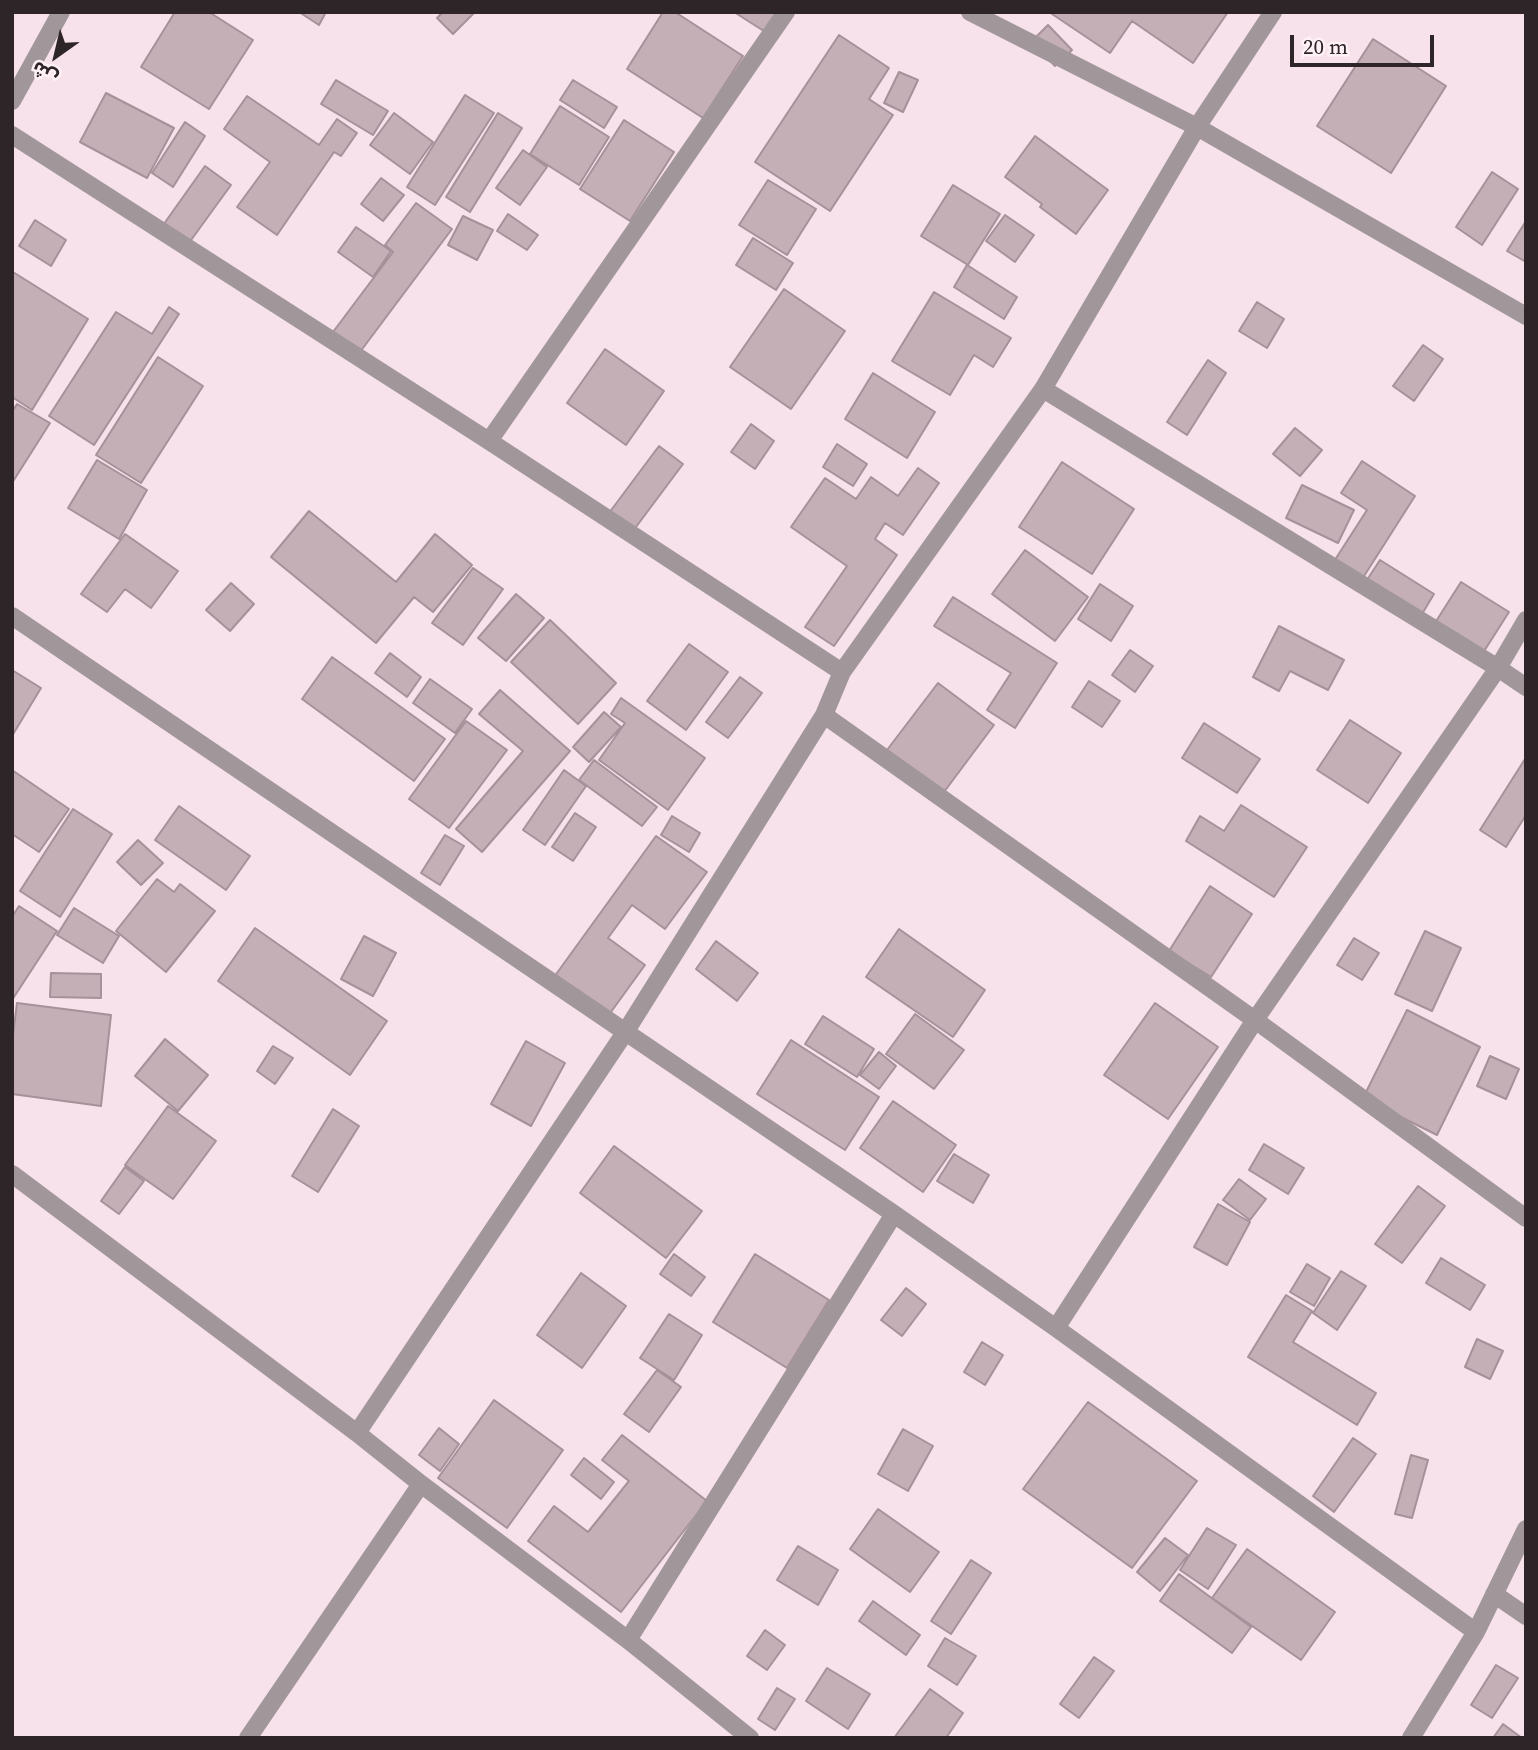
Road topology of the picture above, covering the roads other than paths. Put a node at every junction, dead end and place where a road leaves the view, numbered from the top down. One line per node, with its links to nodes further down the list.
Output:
1 (61, 12): 5 (street)
2 (786, 12): 10 (street)
3 (970, 12): 6 (street)
4 (1273, 12): 6 (street)
5 (12, 101)
6 (1198, 127): 8 (street); 9 (street)
7 (12, 135): 10 (street)
8 (1526, 316)
9 (1043, 389): 13 (street); 14 (street)
10 (489, 441): 14 (street)
11 (12, 616): 18 (street)
12 (1526, 620): 13 (street)
13 (1498, 668): 15 (street); 17 (street)
14 (842, 672): 16 (street)
15 (1526, 687)
16 (824, 715): 17 (street); 18 (street)
17 (1255, 1020): 21 (street); 22 (street)
18 (626, 1031): 20 (street); 23 (street)
19 (12, 1174): 23 (street)
20 (894, 1214): 22 (street); 29 (street)
21 (1526, 1218)
22 (1056, 1328): 28 (street)
23 (356, 1433): 24 (street)
24 (421, 1484): 29 (street); 30 (street)
25 (1526, 1530): 26 (street)
26 (1494, 1594): 27 (street); 28 (street)
27 (1526, 1616)
28 (1476, 1632): 32 (street)
29 (628, 1640): 31 (street)
30 (248, 1738)
31 (750, 1738)
32 (1411, 1738)

